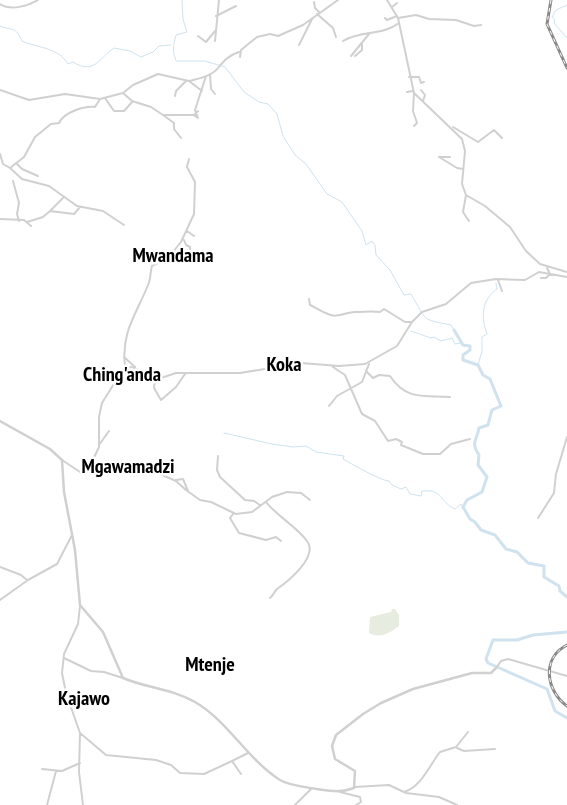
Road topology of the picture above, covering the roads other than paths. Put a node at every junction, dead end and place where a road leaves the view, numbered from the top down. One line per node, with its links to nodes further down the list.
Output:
1 (38, 0): 8 (street)
2 (219, 0): 12 (street)
3 (338, 0): 11 (street)
4 (387, 0): 10 (street)
5 (393, 0): 10 (street)
6 (314, 2): 11 (street)
7 (397, 3): 10 (street)
8 (0, 4)
9 (236, 6): 12 (street)
10 (391, 6): 14 (street)
11 (318, 13): 13 (street); 21 (street)
12 (216, 16): 18 (street)
13 (313, 17): 25 (street); 26 (street)
14 (398, 17): 15 (street); 16 (street); 17 (street)
15 (385, 18)
16 (399, 23): 19 (street); 32 (street)
17 (481, 25)
18 (216, 29): 20 (street); 22 (street)
19 (368, 34): 23 (street); 24 (street)
20 (198, 36)
21 (336, 37)
22 (215, 40)
23 (343, 41)
24 (362, 44): 27 (street); 28 (street)
25 (299, 45)
26 (240, 52): 29 (street); 30 (street)
27 (351, 56)
28 (355, 56)
29 (240, 58)
30 (210, 74): 31 (street); 41 (street)
31 (206, 76): 33 (street); 37 (street)
32 (409, 77): 34 (street); 39 (street)
33 (187, 81): 37 (street); 40 (street); 42 (street)
34 (424, 82)
35 (0, 90): 44 (street)
36 (421, 90): 46 (street)
37 (202, 91): 50 (street)
38 (407, 92): 39 (street)
39 (414, 92): 46 (street); 52 (street)
40 (123, 93): 43 (street); 45 (street)
41 (215, 94)
42 (175, 96)
43 (105, 98): 44 (street); 45 (street)
44 (100, 99): 59 (street)
45 (134, 101): 48 (street)
46 (422, 101): 53 (street)
47 (198, 111): 50 (street)
48 (163, 115): 49 (street); 51 (street)
49 (174, 115): 50 (street); 51 (street)
50 (195, 115)
51 (174, 123): 54 (street)
52 (414, 126)
53 (450, 126): 55 (street); 61 (street)
54 (181, 138)
55 (502, 138)
56 (0, 154): 60 (street)
57 (450, 157): 61 (street)
58 (189, 159): 74 (street)
59 (16, 163): 60 (street); 62 (street)
60 (10, 168): 65 (street)
61 (463, 169): 64 (street)
62 (38, 176)
63 (12, 181): 69 (street)
64 (466, 195): 70 (street); 78 (street)
65 (63, 198): 66 (street); 67 (street)
66 (80, 207): 67 (street); 72 (street)
67 (50, 211): 71 (street)
68 (0, 219): 69 (street)
69 (20, 221): 71 (street)
70 (469, 221)
71 (27, 222): 73 (street)
72 (124, 225)
73 (31, 226)
74 (187, 231): 75 (street); 76 (street)
75 (194, 236)
76 (184, 239): 77 (street); 77 (street)
77 (170, 256): 87 (street)
78 (547, 267): 79 (street); 80 (street)
79 (567, 272)
80 (550, 274): 81 (street); 82 (street); 83 (street)
81 (567, 277)
82 (541, 278)
83 (496, 279): 84 (street); 86 (street)
84 (502, 291)
85 (309, 299): 86 (street)
86 (412, 322): 88 (street)
87 (124, 357): 89 (street); 91 (street)
88 (371, 362): 90 (street); 92 (street)
89 (125, 366): 91 (street); 102 (street)
90 (331, 366): 93 (street); 95 (street)
91 (135, 368): 94 (street)
92 (366, 371): 95 (street); 96 (street)
93 (186, 373): 94 (street); 94 (street)
94 (155, 379)
95 (352, 388): 97 (street); 101 (street)
96 (450, 398)
97 (330, 406)
98 (0, 421): 104 (street)
99 (109, 431): 102 (street)
100 (567, 437): 112 (street)
101 (470, 438)
102 (99, 445): 105 (street)
103 (218, 456): 110 (street)
104 (62, 460): 105 (street); 113 (street)
105 (90, 468): 106 (street)
106 (175, 480): 107 (street); 107 (street)
107 (188, 491): 111 (street)
108 (310, 500): 109 (street)
109 (266, 502): 110 (street); 117 (street)
110 (261, 505): 111 (street)
111 (233, 514): 114 (street)
112 (538, 518)
113 (72, 535): 116 (street); 119 (street)
114 (281, 541)
115 (0, 568): 116 (street)
116 (28, 580): 118 (street)
117 (270, 598)
118 (0, 600)
119 (80, 606): 120 (street); 123 (street)
120 (64, 658): 123 (street); 125 (street)
121 (497, 666): 122 (street); 136 (street)
122 (567, 676)
123 (123, 678): 130 (street)
124 (468, 732): 127 (street)
125 (80, 733): 131 (street); 132 (street)
126 (491, 745): 128 (street)
127 (456, 748): 128 (street); 139 (street)
128 (489, 748): 129 (street)
129 (495, 749)
130 (248, 753): 131 (street); 137 (street)
131 (232, 761): 135 (street)
132 (80, 763): 134 (street); 141 (street)
133 (42, 769): 134 (street)
134 (56, 771): 140 (street)
135 (241, 774)
136 (355, 787): 138 (street); 139 (street)
137 (312, 788): 138 (street); 142 (street)
138 (340, 792): 143 (street)
139 (403, 792): 144 (street)
140 (47, 805)
141 (83, 805)
142 (294, 805)
143 (356, 805)
144 (457, 805)

